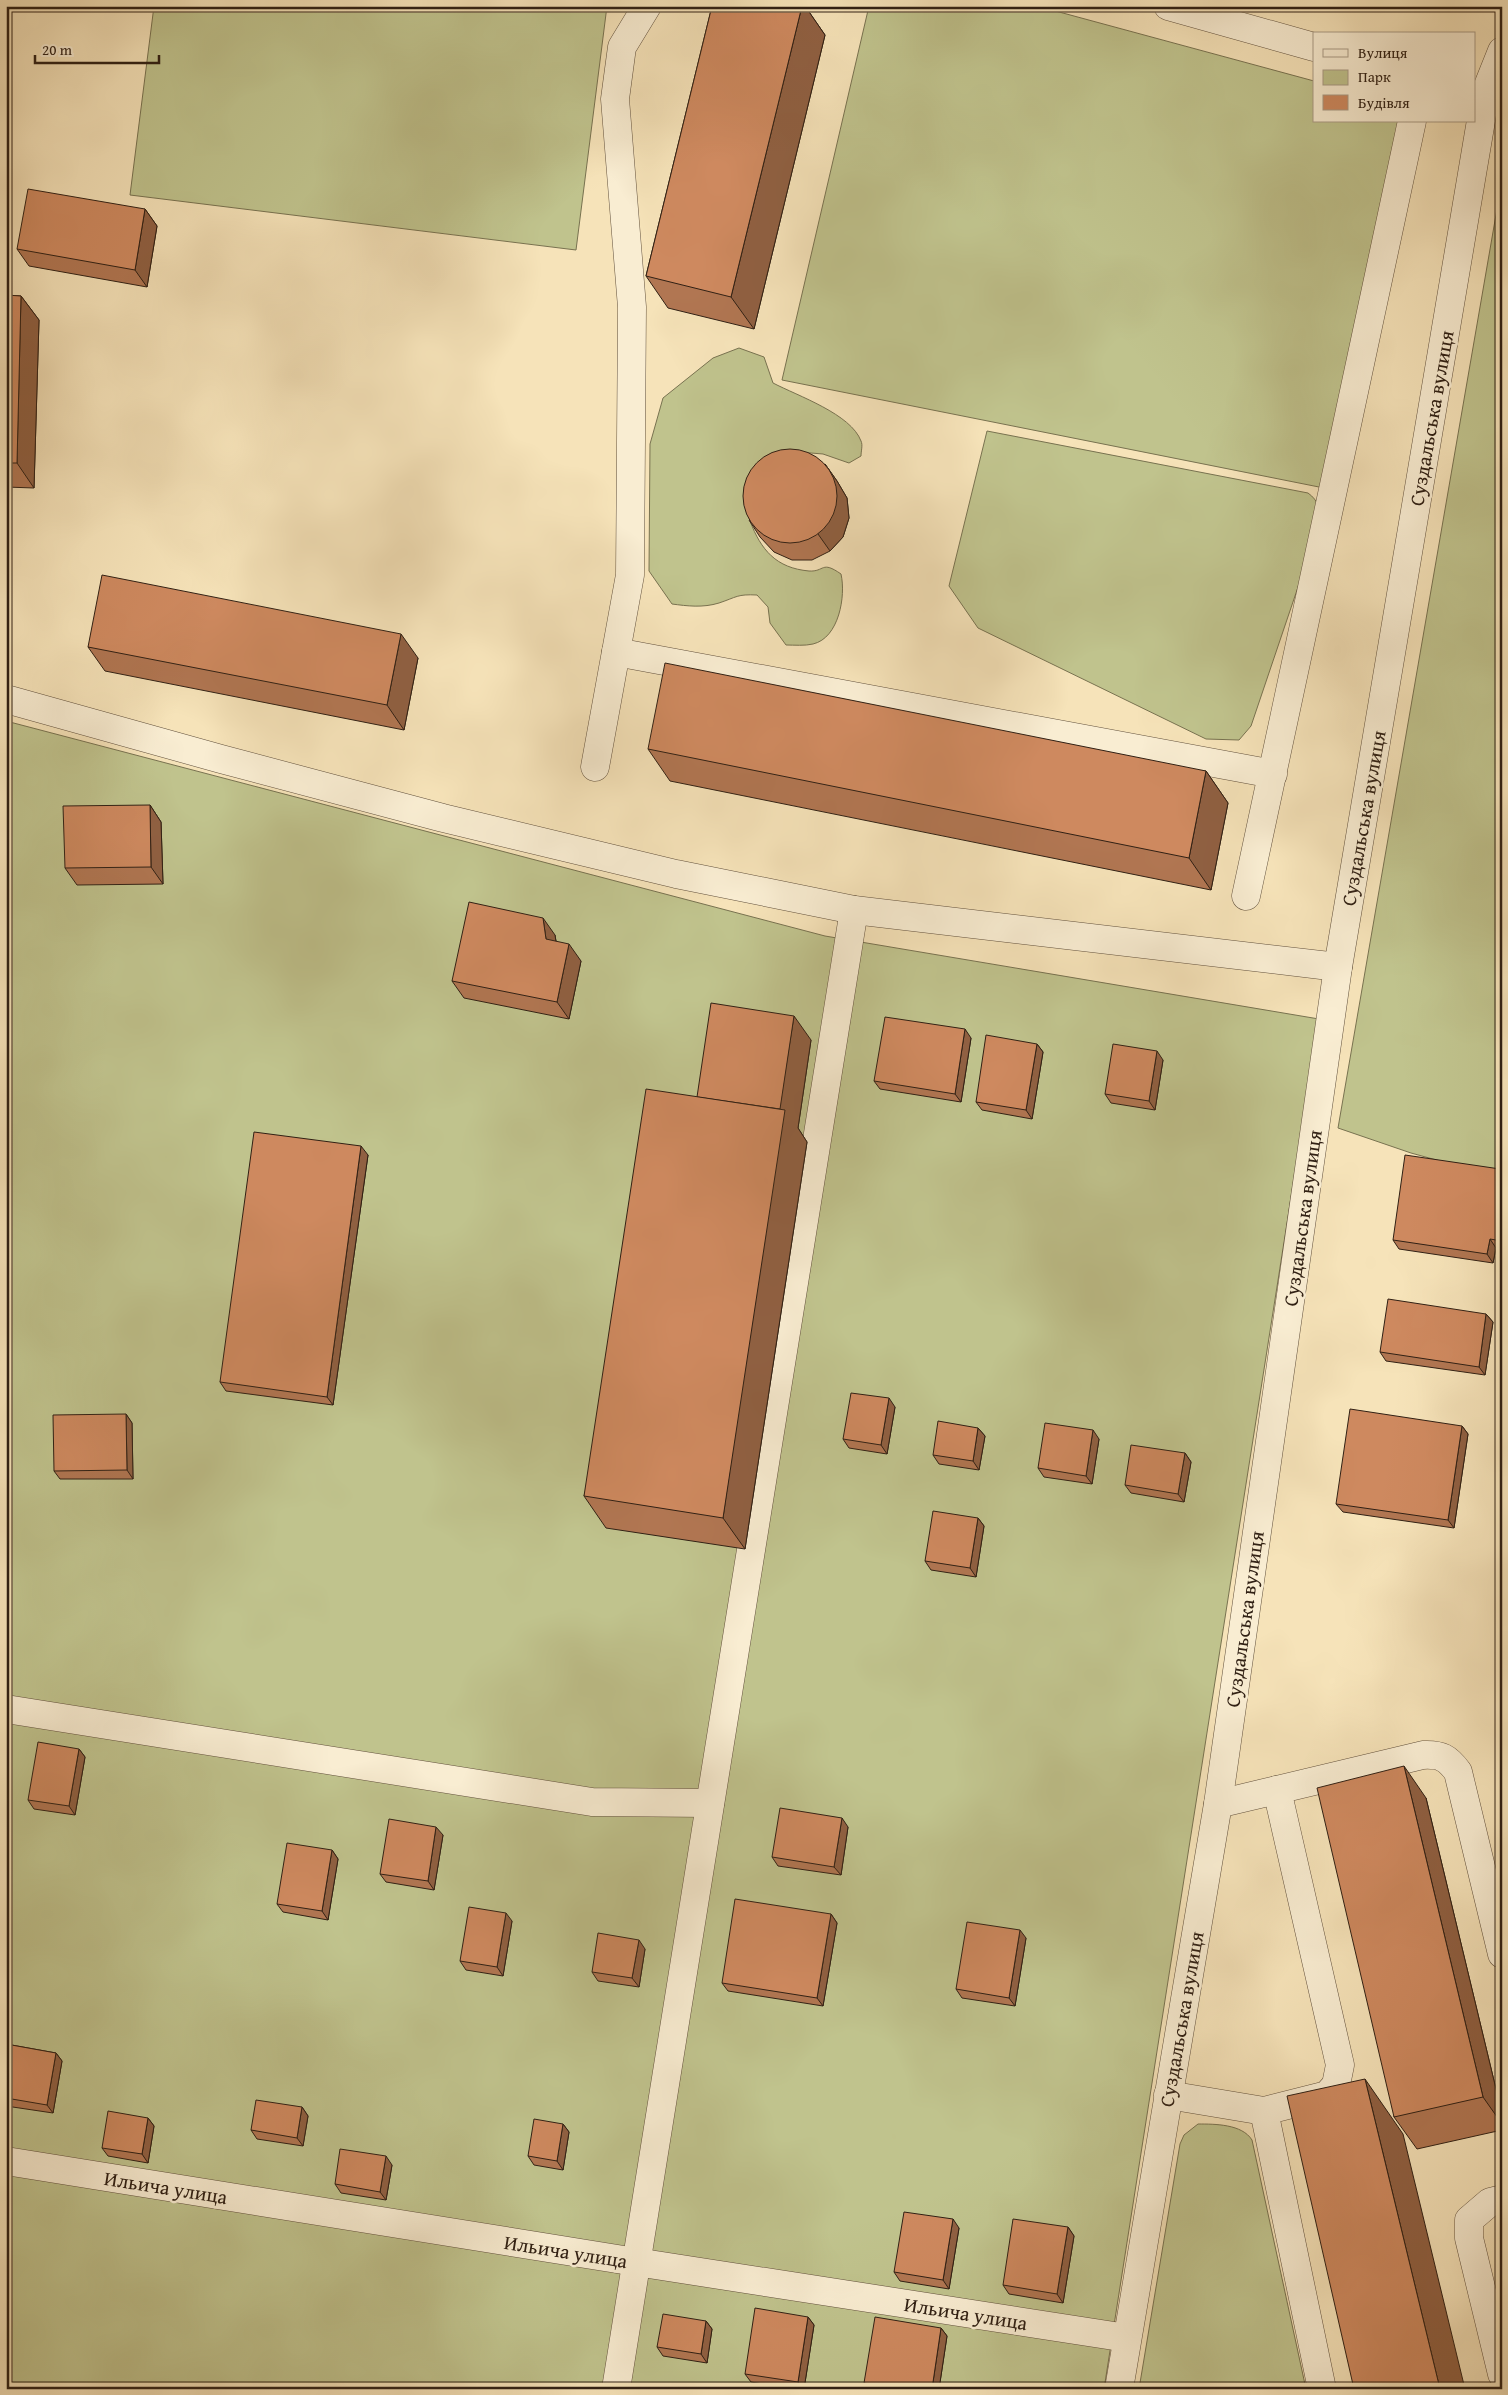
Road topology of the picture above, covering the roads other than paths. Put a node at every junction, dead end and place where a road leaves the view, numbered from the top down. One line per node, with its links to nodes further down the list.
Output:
1 (647, 6): 6 (street)
2 (1168, 6): 3 (street)
3 (1313, 46)
4 (1502, 51): 12 (street, Суздальська вулиця)
5 (1412, 122): 9 (street)
6 (616, 652): 8 (street); 9 (street)
7 (6, 699): 11 (street)
8 (595, 768)
9 (1273, 774): 10 (street)
10 (1246, 896)
11 (854, 910): 12 (street); 15 (street)
12 (1338, 967): 16 (street, Суздальська вулиця)
13 (6, 1709): 15 (street)
14 (1277, 1790): 16 (street); 17 (street); 19 (street)
15 (710, 1802): 22 (street)
16 (1218, 1804): 18 (street, Суздальська вулиця)
17 (1502, 1954)
18 (1168, 2096): 19 (street); 23 (street, Суздальська вулиця)
19 (1264, 2111): 27 (street)
20 (6, 2161): 22 (street, Ильича улица)
21 (1502, 2199): 24 (street)
22 (636, 2262): 23 (street, Ильича улица); 25 (street)
23 (1127, 2338): 26 (street, Суздальська вулиця)
24 (1502, 2374)
25 (616, 2389)
26 (1118, 2389)
27 (1322, 2389)

